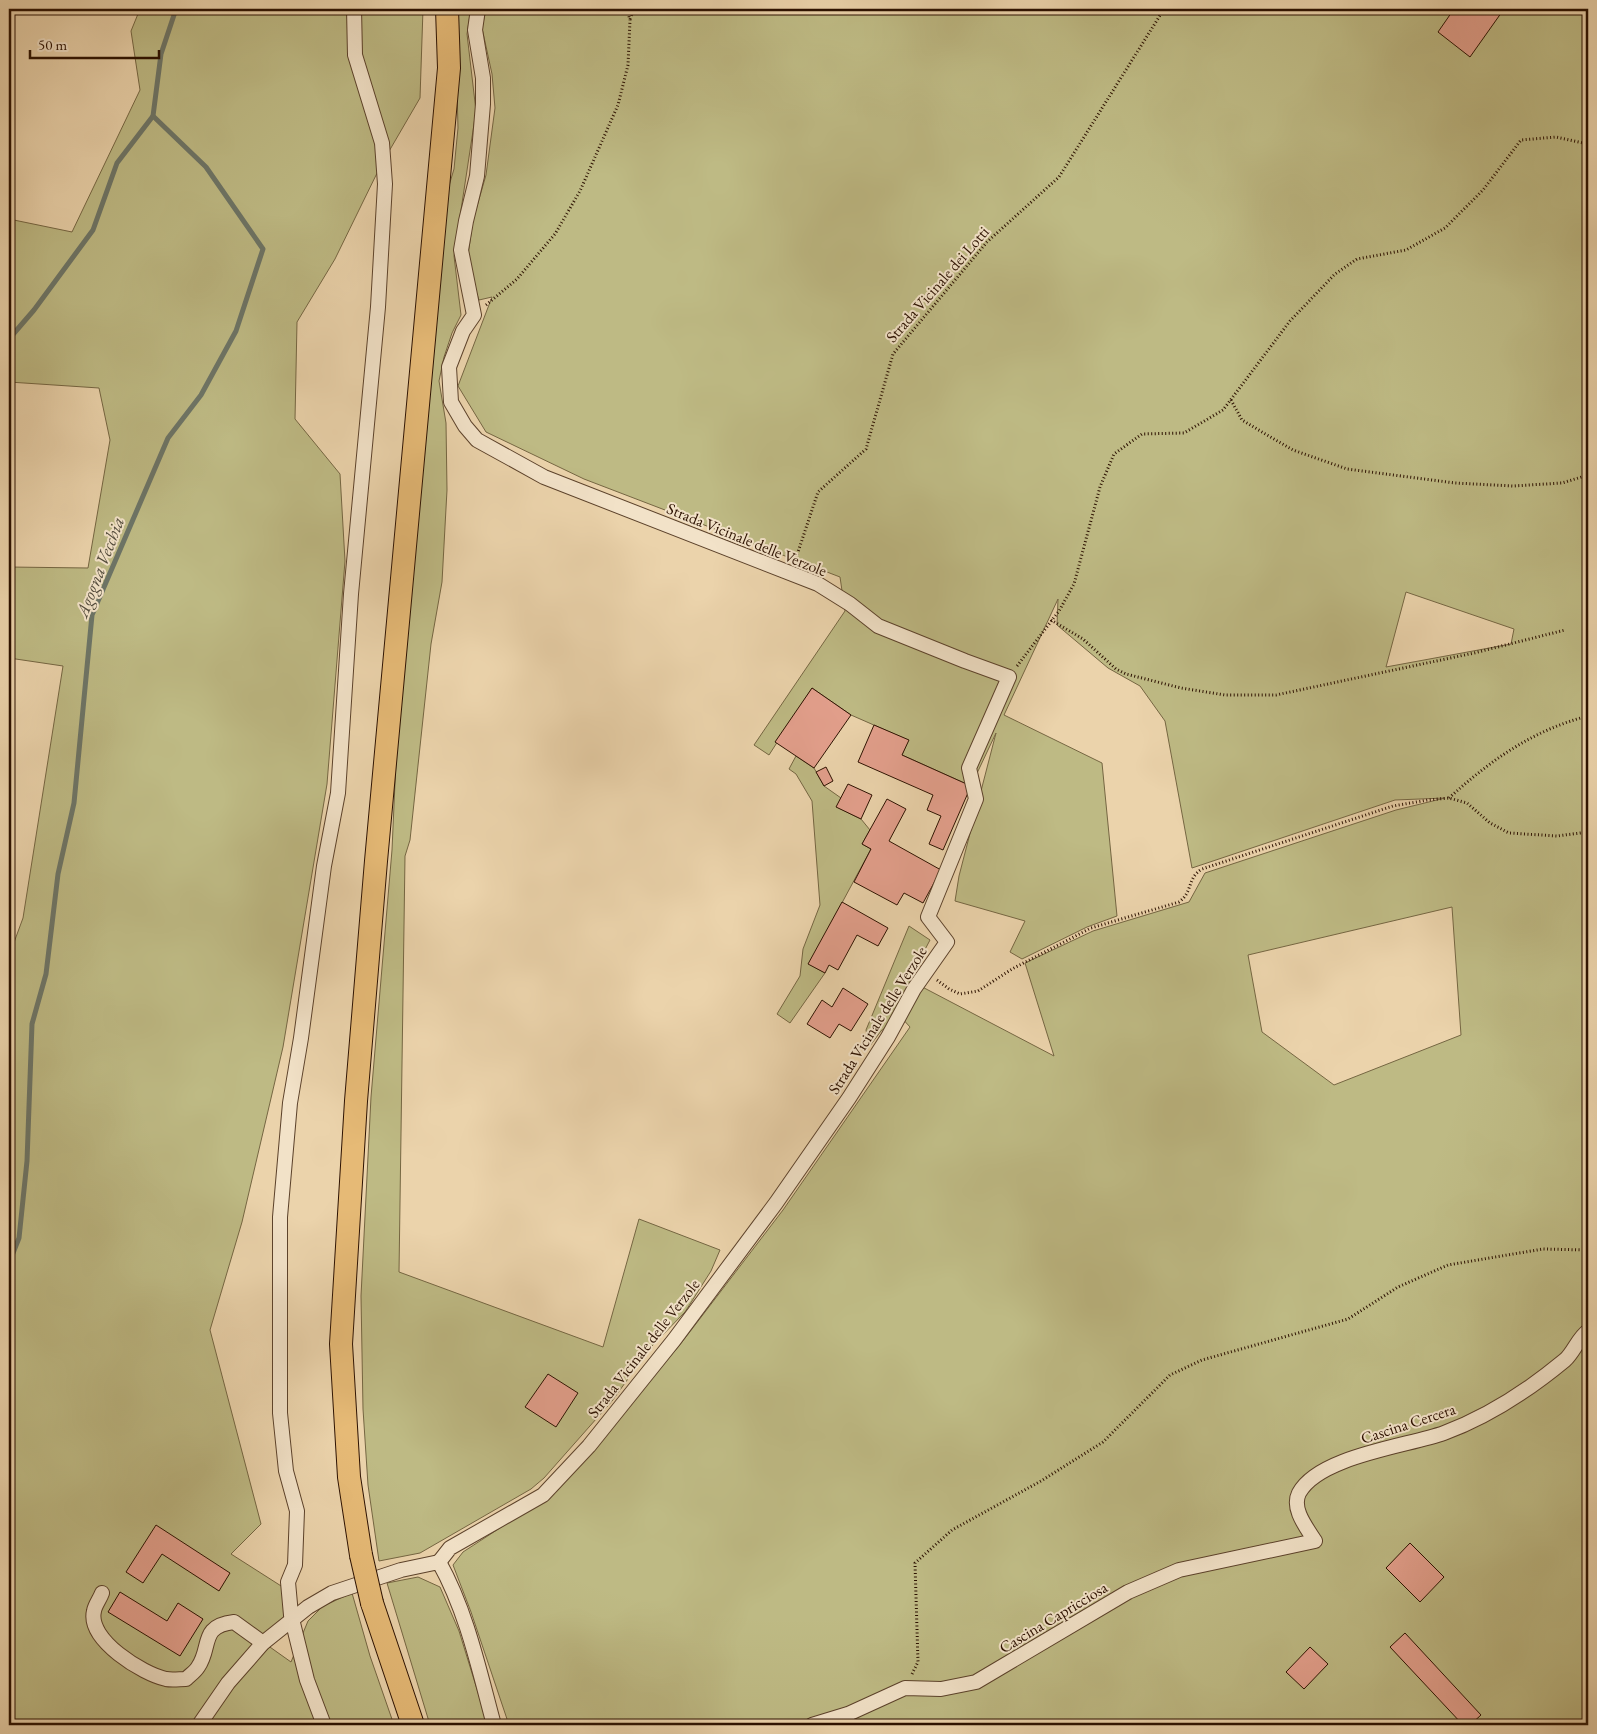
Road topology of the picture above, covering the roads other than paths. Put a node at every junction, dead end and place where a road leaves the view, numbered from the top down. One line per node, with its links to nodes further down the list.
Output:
1 (354, 9): 8 (street)
2 (447, 9): 12 (main road, bridge)
3 (478, 9): 6 (street, Strada Vicinale delle Verzole)
4 (1588, 1331): 5 (street, Cascina Cercera)
5 (1315, 1541): 14 (street, Cascina Capricciosa)
6 (439, 1562): 8 (street); 13 (street)
7 (102, 1593): 9 (street)
8 (292, 1620): 9 (street); 11 (street)
9 (263, 1643): 10 (street)
10 (199, 1725)
11 (324, 1725)
12 (414, 1725)
13 (494, 1725)
14 (812, 1725)

